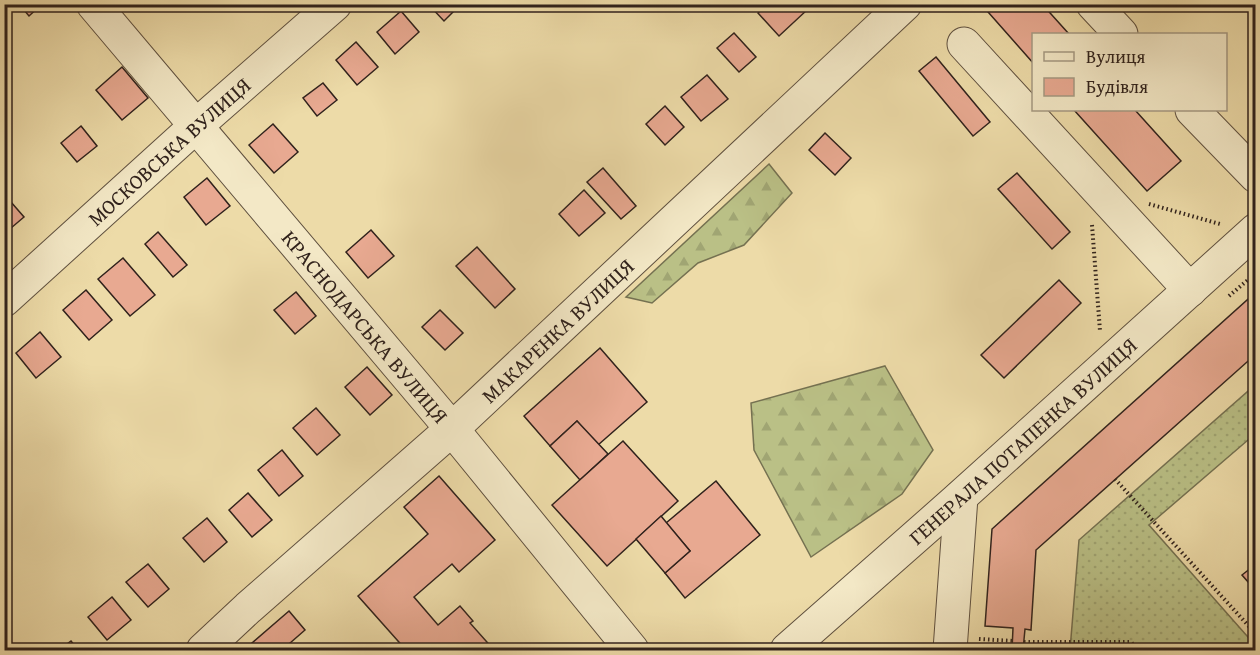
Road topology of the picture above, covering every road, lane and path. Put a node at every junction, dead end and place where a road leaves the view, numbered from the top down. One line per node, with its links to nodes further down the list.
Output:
1 (93, 4): 8 (street, КРАСНОДАРСЬКА ВУЛИЦЯ)
2 (335, 4): 8 (street, МОСКОВСЬКА ВУЛИЦЯ)
3 (905, 4): 16 (street, МАКАРЕНКА ВУЛИЦЯ)
4 (1093, 4): 5 (street)
5 (1120, 33)
6 (964, 44): 10 (street)
7 (1193, 111): 9 (street)
8 (197, 125): 14 (street, МОСКОВСЬКА ВУЛИЦЯ); 16 (street, КРАСНОДАРСЬКА ВУЛИЦЯ)
9 (1256, 176)
10 (1089, 180): 13 (street); 15 (path)
11 (1142, 202): 12 (path)
12 (1254, 231): 13 (street, ГЕНЕРАЛА ПОТАПЕНКА ВУЛИЦЯ)
13 (1190, 290): 15 (street, ГЕНЕРАЛА ПОТАПЕНКА ВУЛИЦЯ)
14 (4, 300)
15 (1103, 368): 18 (street, ГЕНЕРАЛА ПОТАПЕНКА ВУЛИЦЯ)
16 (452, 429): 23 (street, МАКАРЕНКА ВУЛИЦЯ); 24 (street, КРАСНОДАРСЬКА ВУЛИЦЯ)
17 (1115, 478): 19 (path)
18 (961, 497): 22 (street); 25 (street, ГЕНЕРАЛА ПОТАПЕНКА ВУЛИЦЯ)
19 (1256, 634)
20 (1012, 641): 22 (path)
21 (1024, 642): 26 (path)
22 (951, 644)
23 (203, 651)
24 (632, 651)
25 (787, 651)
26 (1138, 651)

